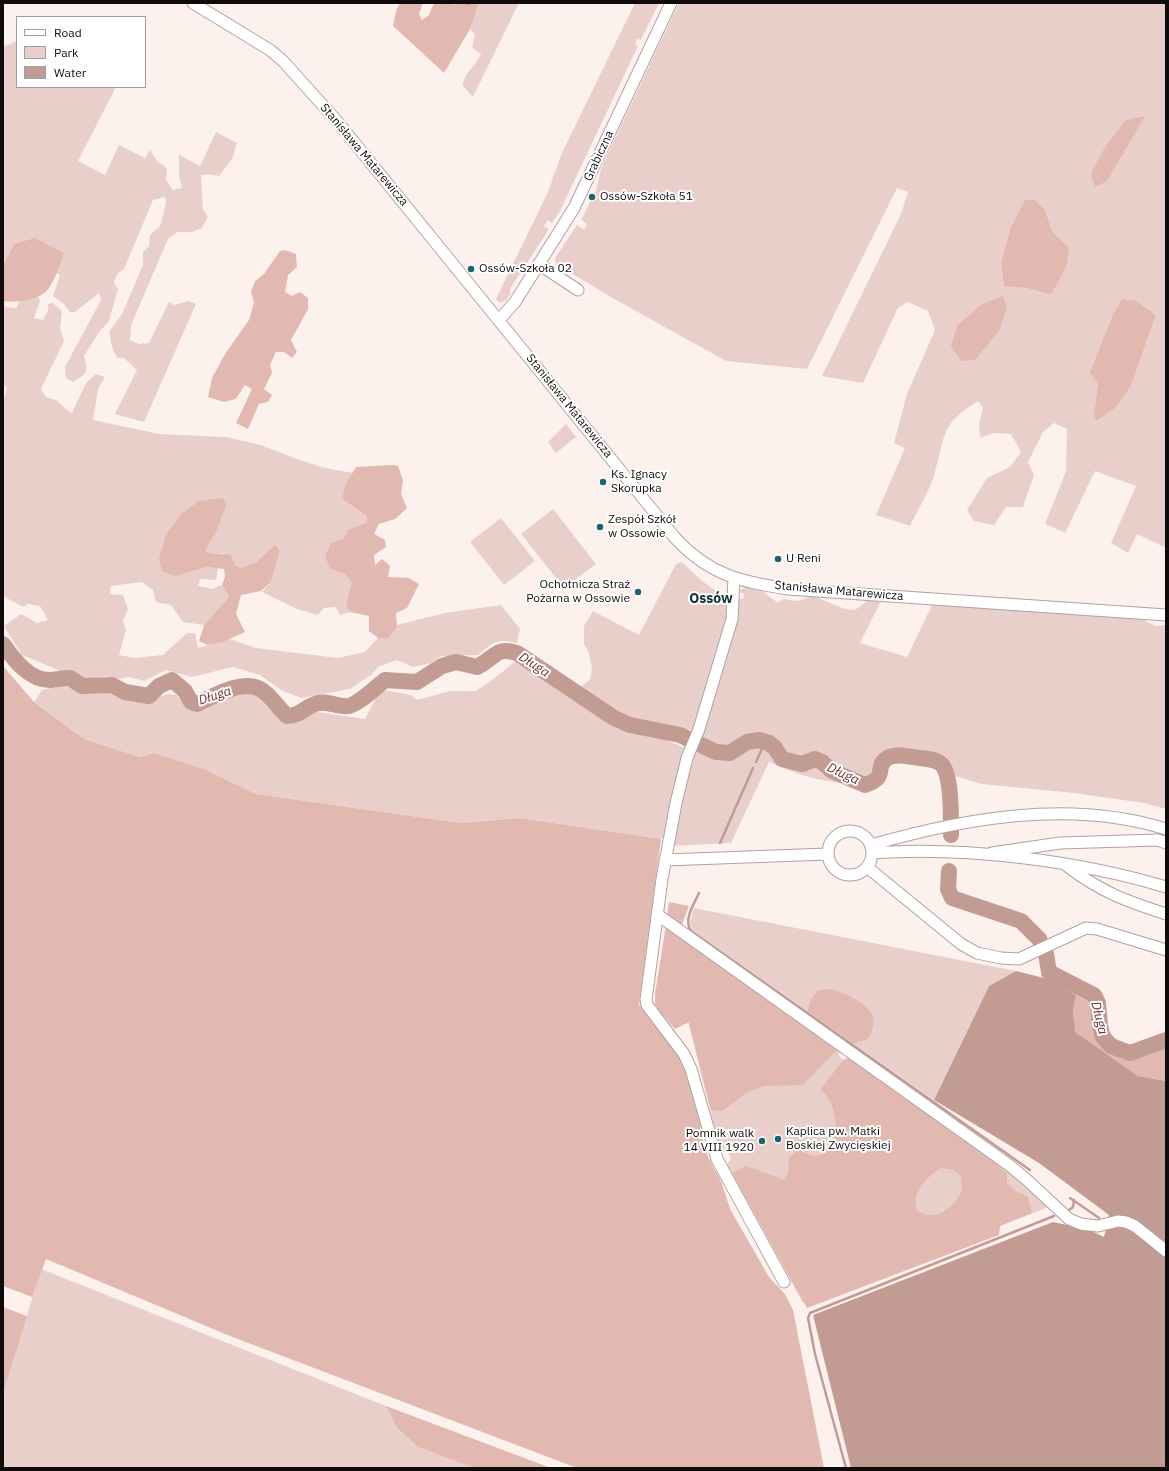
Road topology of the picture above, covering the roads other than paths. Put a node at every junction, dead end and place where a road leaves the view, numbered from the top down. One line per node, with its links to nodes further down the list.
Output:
1 (193, 3): 5 (street, Stanisława Matarewicza)
2 (671, 3): 3 (street, Grabiczna)
3 (540, 265): 4 (street); 5 (street, Grabiczna)
4 (578, 290)
5 (499, 320): 6 (street, Stanisława Matarewicza)
6 (734, 578): 7 (street, Stanisława Matarewicza); 13 (street)
7 (1166, 615)
8 (1166, 829): 10 (street)
9 (1166, 843): 12 (street)
10 (872, 849): 11 (street); 12 (street); 15 (street)
11 (828, 854): 13 (street); 15 (street)
12 (982, 855): 14 (street)
13 (665, 860): 18 (street)
14 (1065, 865): 16 (street); 17 (street)
15 (867, 867): 19 (street)
16 (1166, 887)
17 (1166, 914)
18 (658, 915): 20 (street); 21 (street)
19 (1166, 950)
20 (1166, 1251)
21 (784, 1282)

